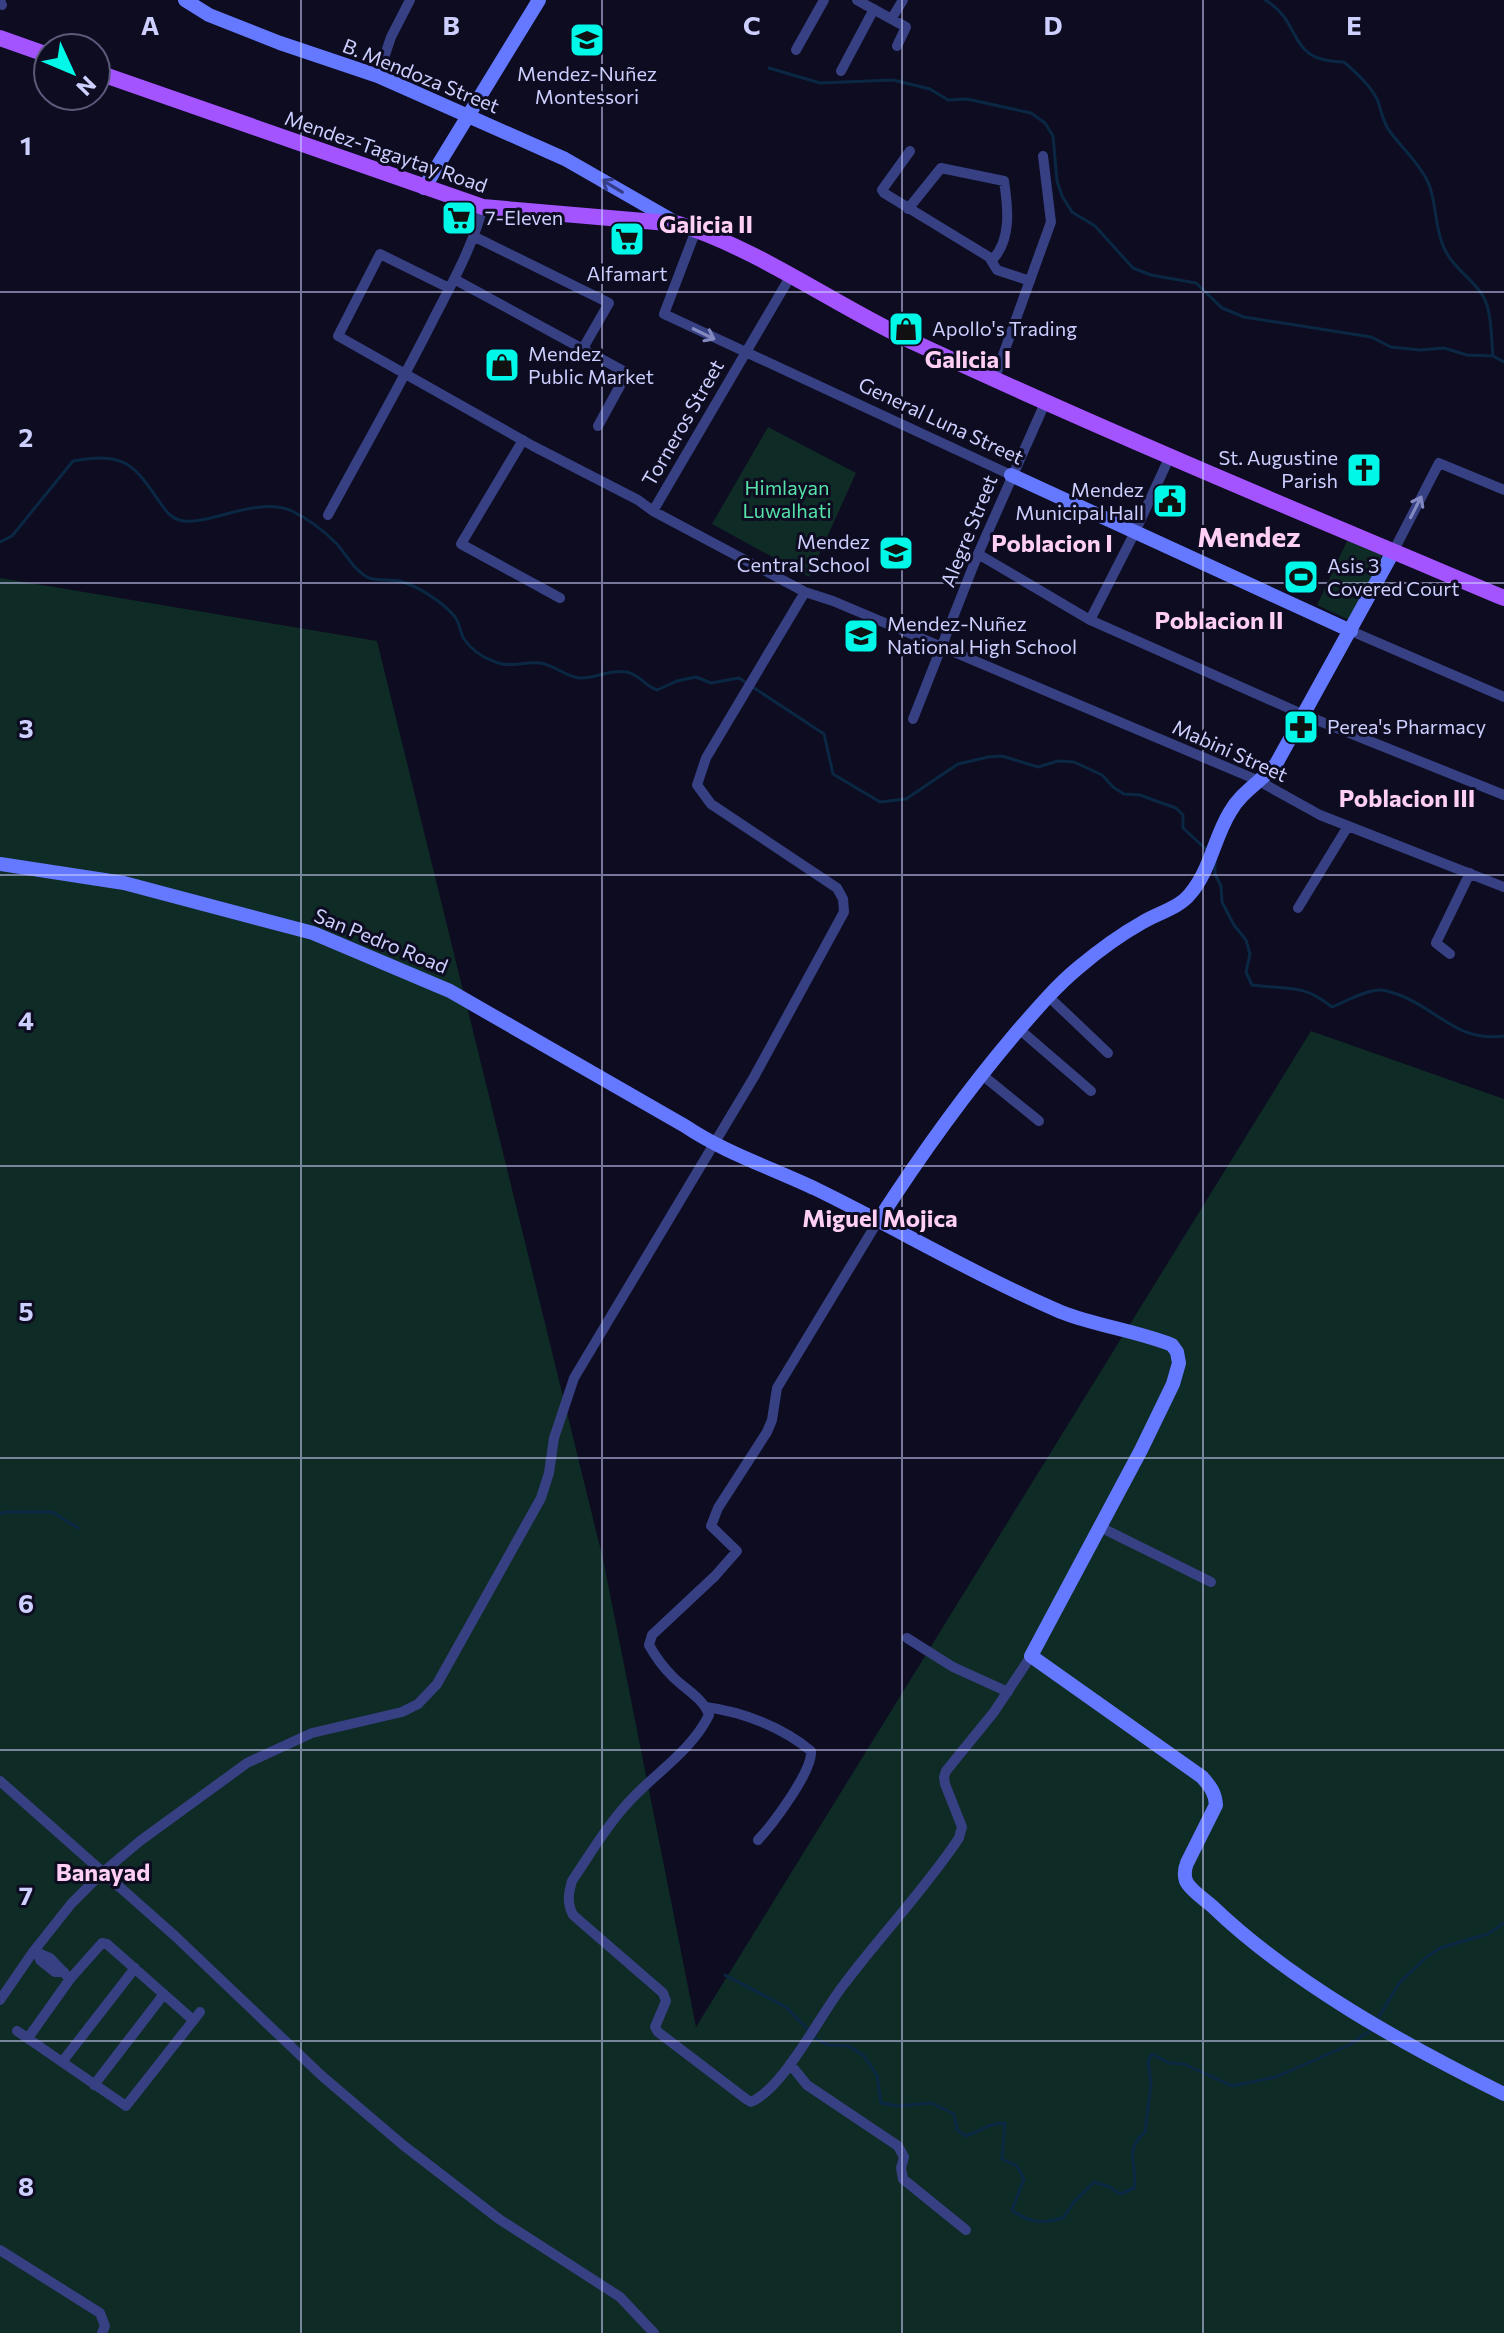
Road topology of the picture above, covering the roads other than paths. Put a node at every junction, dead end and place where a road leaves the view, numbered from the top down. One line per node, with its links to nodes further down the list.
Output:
1 (185, 0): 14 (street, B. Mendoza Street)
2 (410, 0): 14 (street)
3 (539, 0): 16 (street)
4 (824, 0): 12 (street)
5 (857, 0): 7 (street)
6 (903, 0): 8 (street)
7 (874, 9): 8 (street); 13 (street)
8 (892, 18): 10 (street)
9 (0, 38): 11 (main road)
10 (897, 46)
11 (32, 49)
12 (796, 50)
13 (841, 71)
14 (378, 76): 16 (street, B. Mendoza Street)
15 (112, 78): 19 (main road, Mendez-Tagaytay Road)
16 (469, 116): 19 (street); 20 (street, B. Mendoza Street, one-way to 16)
17 (910, 151): 22 (street)
18 (1043, 156): 28 (street)
19 (424, 188): 21 (main road, Mendez-Tagaytay Road)
20 (640, 203): 23 (main road); 24 (street, B. Mendoza Street)
21 (483, 207): 23 (main road, Mendez-Tagaytay Road); 25 (street)
22 (908, 209): 26 (street); 26 (street)
23 (633, 221): 24 (main road, Mendez-Tagaytay Road)
24 (688, 227): 27 (main road, Mendez-Tagaytay Road); 31 (street, General Luna Street, one-way to 31)
25 (475, 237): 29 (street); 30 (street)
26 (992, 260): 28 (street)
27 (790, 277): 31 (street, Torneros Street); 33 (main road, Mendez-Tagaytay Road)
28 (1030, 281): 33 (street)
29 (451, 284): 30 (street); 32 (street); 32 (street, Torneros Street)
30 (582, 350): 35 (street)
31 (745, 353): 38 (street, General Luna Street); 40 (street, Torneros Street)
32 (406, 372): 36 (street, Torneros Street); 41 (street)
33 (994, 380): 34 (main road, Mendez-Tagaytay Road)
34 (1045, 403): 37 (main road, Mendez-Tagaytay Road); 38 (street, Alegre Street)
35 (598, 426)
36 (528, 443): 40 (street, Torneros Street); 46 (street)
37 (1170, 456): 42 (street); 43 (main road, Mendez-Tagaytay Road)
38 (1011, 475): 42 (street, General Luna Street); 44 (street, Alegre Street)
39 (1504, 490): 43 (street, one-way to 39)
40 (653, 511): 45 (street, Mabini Street)
41 (328, 515)
42 (1135, 532): 48 (street); 49 (street, General Luna Street)
43 (1393, 552): 47 (main road, Mendez-Tagaytay Road); 49 (street)
44 (978, 554): 48 (street); 50 (street, Alegre Street)
45 (805, 592): 50 (street, Mabini Street); 68 (street)
46 (560, 598)
47 (1504, 598)
48 (1090, 620): 52 (street)
49 (1351, 631): 51 (street, General Luna Street); 52 (street)
50 (941, 647): 53 (street, Alegre Street); 54 (street, Mabini Street)
51 (1504, 697)
52 (1302, 714): 54 (street); 55 (street)
53 (913, 719)
54 (1257, 780): 56 (street, Mabini Street); 62 (street)
55 (1504, 795)
56 (1348, 826): 58 (street, Mabini Street); 60 (street)
57 (0, 864): 68 (street, San Pedro Road)
58 (1470, 873): 59 (street, Mabini Street); 61 (street)
59 (1504, 887)
60 (1298, 908)
61 (1450, 954)
62 (1048, 996): 63 (street); 64 (street)
63 (1019, 1029): 65 (street); 66 (street)
64 (1108, 1053)
65 (981, 1074): 67 (street); 69 (street)
66 (1091, 1091)
67 (1039, 1121)
68 (713, 1144): 69 (street, San Pedro Road); 78 (street)
69 (878, 1221): 70 (street, San Pedro Road); 75 (street)
70 (1100, 1527): 71 (street); 73 (street)
71 (1211, 1582)
72 (907, 1638): 74 (street)
73 (1031, 1656): 74 (street); 89 (street)
74 (1008, 1692): 87 (street)
75 (706, 1707): 77 (street); 87 (street)
76 (0, 1781): 78 (street)
77 (758, 1840)
78 (102, 1873): 79 (street); 93 (street)
79 (36, 1952): 81 (street); 83 (street)
80 (135, 1968): 81 (street); 82 (street); 86 (street)
81 (67, 1975): 85 (street)
82 (164, 1994): 88 (street); 88 (street)
83 (0, 2000)
84 (17, 2031): 85 (street)
85 (28, 2038): 86 (street)
86 (62, 2062): 88 (street)
87 (790, 2064): 90 (street)
88 (94, 2085)
89 (1504, 2094)
90 (966, 2230)
91 (0, 2250): 92 (street)
92 (102, 2333)
93 (654, 2333)

